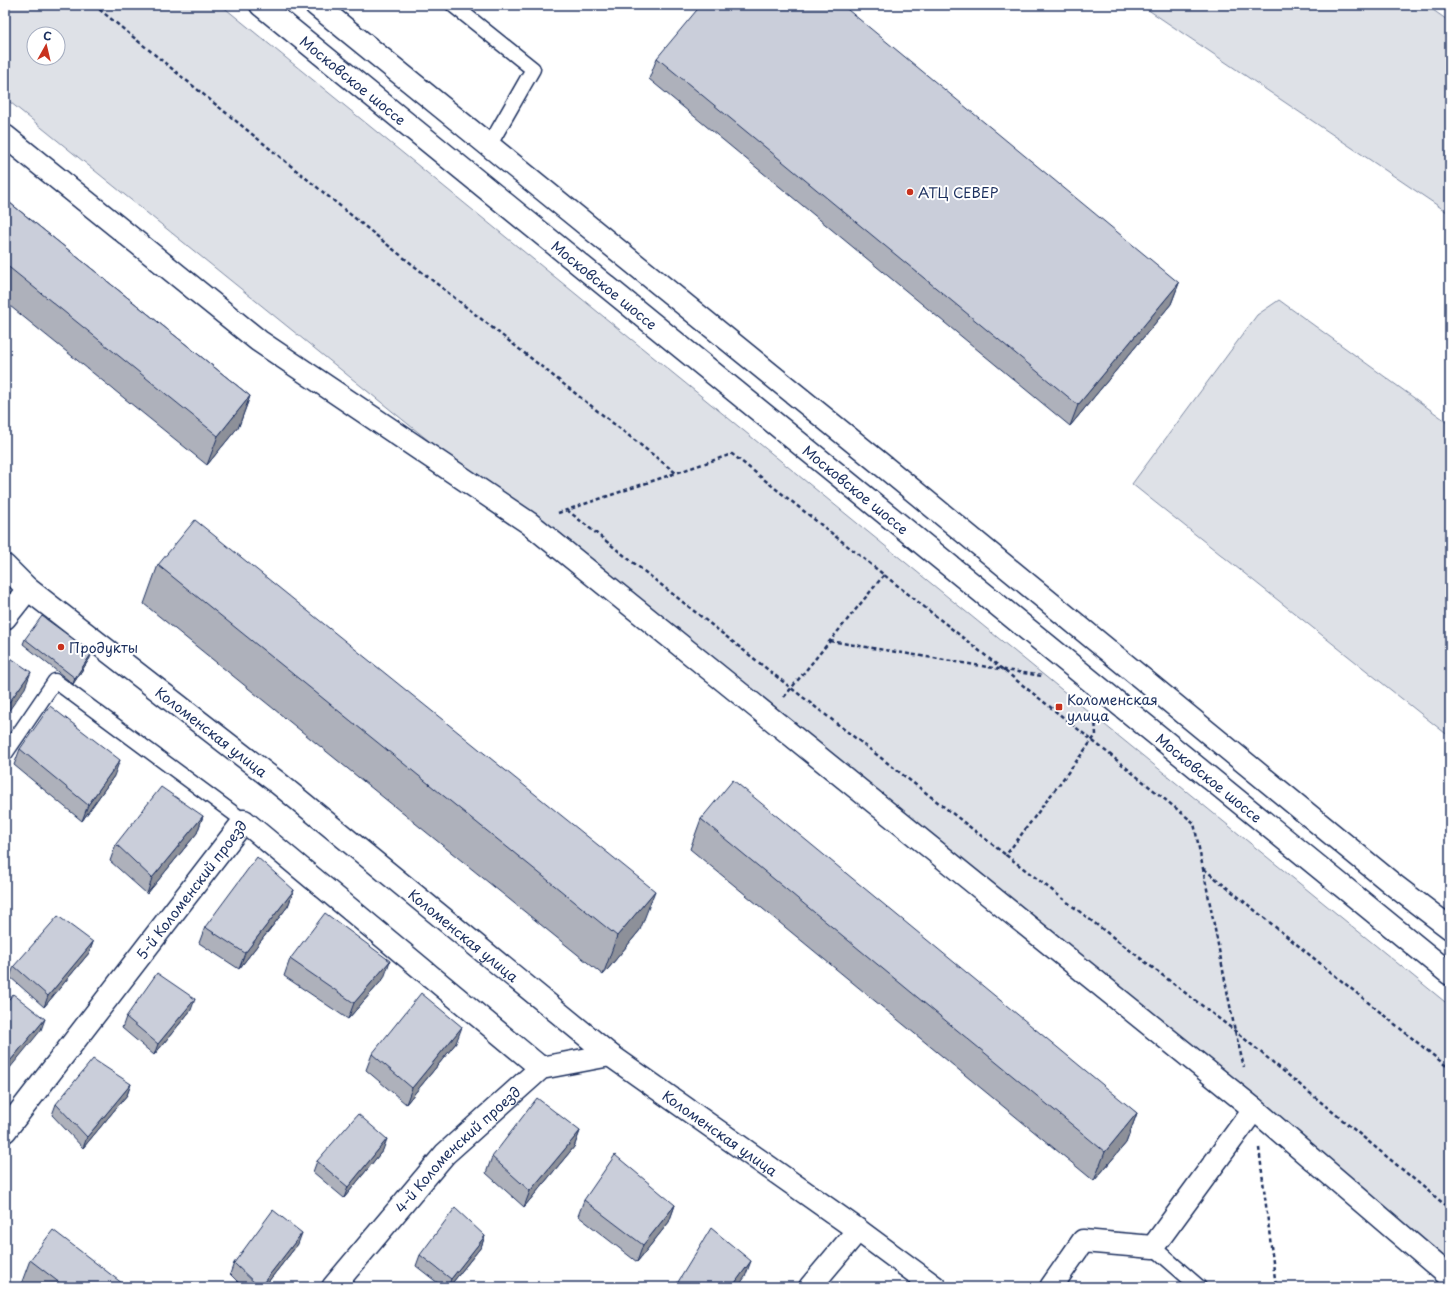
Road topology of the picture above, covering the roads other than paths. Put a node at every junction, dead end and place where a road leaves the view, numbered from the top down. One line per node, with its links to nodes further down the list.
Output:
1 (261, 5): 12 (street, Московское шоссе)
2 (316, 5): 5 (street)
3 (453, 5): 5 (lane)
4 (5, 136): 15 (street)
5 (489, 146): 11 (street)
6 (5, 566): 7 (street, Коломенская улица)
7 (28, 589): 8 (street); 13 (street, Коломенская улица)
8 (5, 618)
9 (5, 754): 10 (lane)
10 (244, 821): 14 (street, 5-й Коломенский проезд); 16 (street, 5-й Коломенский проезд)
11 (1450, 928)
12 (1450, 974)
13 (610, 1055): 14 (street); 17 (street, Коломенская улица)
14 (541, 1068): 20 (street, 4-й Коломенский проезд)
15 (1254, 1109): 18 (street); 19 (street)
16 (5, 1131)
17 (858, 1230): 21 (street); 22 (street, Коломенская улица)
18 (1153, 1247): 23 (street); 24 (lane)
19 (1450, 1277)
20 (332, 1287)
21 (810, 1287)
22 (935, 1287)
23 (1051, 1287)
24 (1199, 1287)

